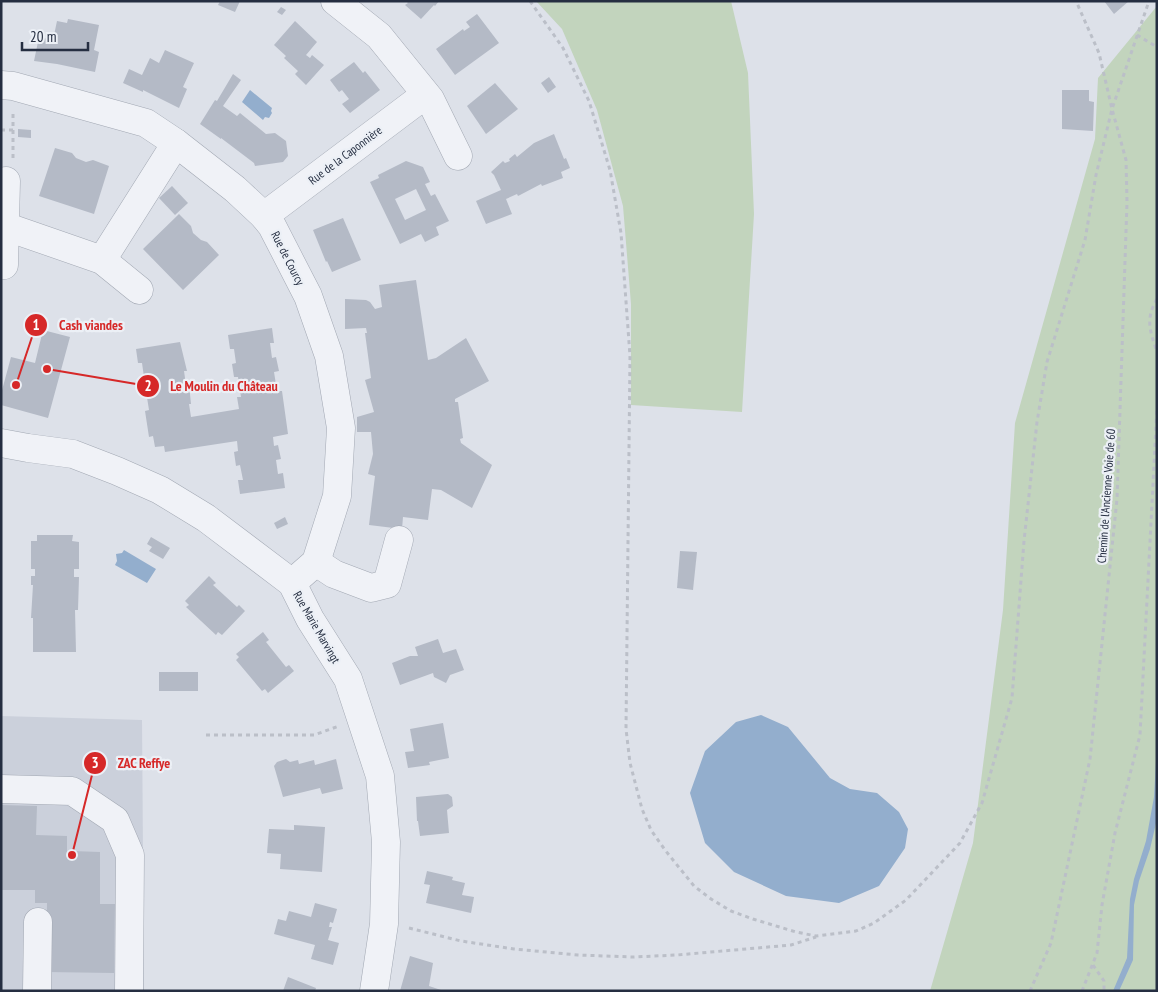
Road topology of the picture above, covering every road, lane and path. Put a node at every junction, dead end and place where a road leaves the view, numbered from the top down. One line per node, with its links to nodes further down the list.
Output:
1 (335, 1): 8 (street)
2 (530, 1): 32 (path)
3 (1076, 1): 9 (path, Chemin de l'Ancienne Voie de 60)
4 (1149, 1): 5 (path)
5 (1138, 35): 6 (path); 9 (path)
6 (1157, 47)
7 (7, 86): 11 (path); 12 (street, Rue de Courcy)
8 (425, 94): 13 (street); 15 (street, Rue de la Caponnière)
9 (1112, 109): 32 (path); 37 (path, Chemin de l'Ancienne Voie de 60)
10 (1, 130): 11 (path)
11 (13, 130): 14 (path)
12 (176, 143): 15 (street, Rue de Courcy); 17 (street)
13 (458, 156)
14 (6, 181): 16 (street)
15 (264, 216): 25 (street, Rue de Courcy)
16 (4, 226): 17 (street); 18 (street)
17 (102, 260): 19 (street)
18 (4, 265)
19 (139, 290)
20 (1157, 299): 21 (path)
21 (1157, 352)
22 (1157, 407): 33 (path)
23 (1, 443): 26 (street, Rue Marie Marvingt)
24 (398, 540): 25 (street)
25 (316, 562): 26 (street)
26 (292, 583): 27 (street, Rue Marie Marvingt)
27 (361, 719): 28 (path); 31 (street, Rue Marie Marvingt)
28 (206, 736)
29 (1, 789): 35 (street)
30 (38, 922): 34 (street)
31 (384, 924): 32 (path); 36 (street, Rue Marie Marvingt)
32 (816, 936)
33 (1092, 964): 38 (path); 39 (path)
34 (37, 991)
35 (129, 991)
36 (374, 991)
37 (1030, 991)
38 (1082, 991)
39 (1104, 991)

